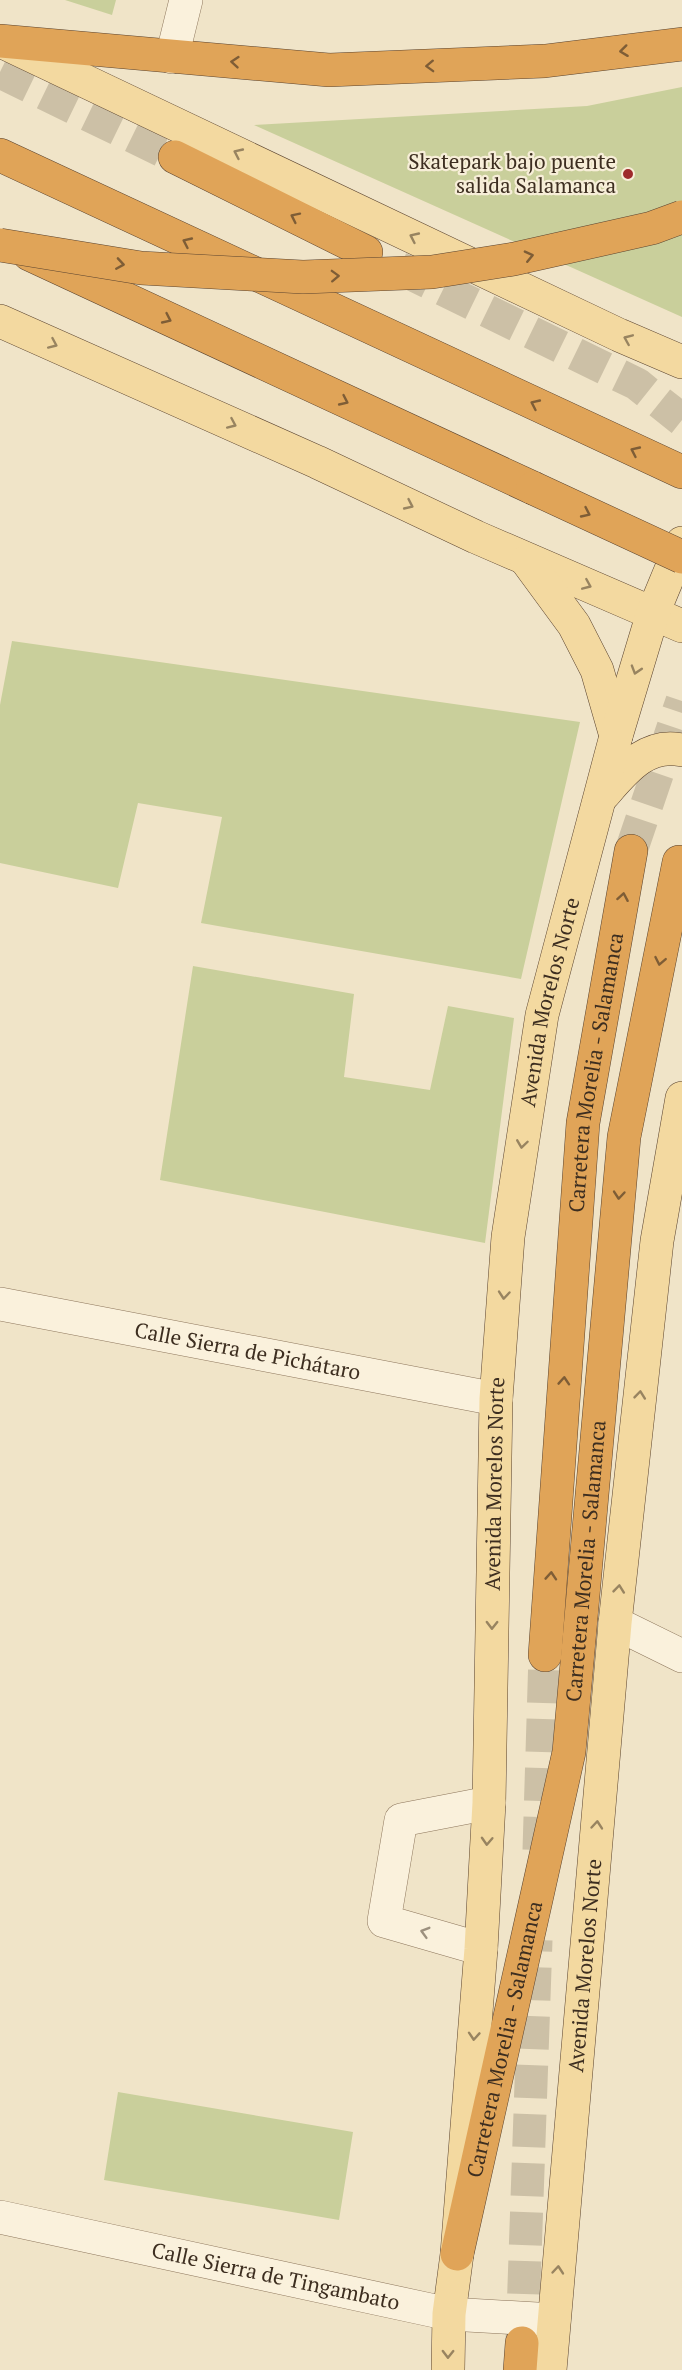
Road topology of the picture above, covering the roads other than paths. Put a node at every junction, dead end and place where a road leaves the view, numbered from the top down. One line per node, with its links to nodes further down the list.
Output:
1 (186, 0): 4 (street)
2 (2, 41): 4 (highway); 11 (main road, one-way to 2)
3 (682, 44): 4 (highway, one-way to 4)
4 (172, 57)
5 (0, 155): 12 (highway, one-way to 5)
6 (175, 157): 9 (highway, one-way to 6)
7 (682, 217): 8 (highway, one-way to 7, bridge)
8 (0, 243): 14 (highway, one-way to 14, bridge)
9 (366, 252)
10 (0, 321): 15 (main road, one-way to 15)
11 (682, 362)
12 (682, 472)
13 (682, 543): 16 (main road, Avenida Morelos Norte)
14 (682, 557)
15 (526, 559): 16 (main road, one-way to 16); 17 (main road)
16 (668, 620): 17 (main road, Avenida Morelos Norte, one-way to 17)
17 (616, 736): 19 (main road, Avenida Morelos Norte)
18 (682, 750): 19 (main road)
19 (597, 801): 26 (main road, Avenida Morelos Norte, one-way to 26)
20 (631, 851): 28 (highway, Carretera Morelia - Salamanca, one-way to 20)
21 (680, 862): 33 (highway, Carretera Morelia - Salamanca, one-way to 33)
22 (682, 1098): 24 (main road, Avenida Morelos Norte)
23 (682, 1212): 24 (main road)
24 (657, 1242): 27 (main road, Avenida Morelos Norte, one-way to 24)
25 (0, 1304): 26 (street, Calle Sierra de Pichátaro)
26 (496, 1399): 30 (main road, Avenida Morelos Norte, one-way to 30)
27 (615, 1623): 29 (street); 35 (main road, Avenida Morelos Norte, one-way to 27)
28 (545, 1655)
29 (682, 1656)
30 (489, 1803): 31 (main road, Avenida Morelos Norte, one-way to 31); 31 (street, one-way to 30)
31 (481, 1949): 33 (main road, Avenida Morelos Norte, one-way to 33)
32 (0, 2217): 34 (street, Calle Sierra de Tingambato)
33 (457, 2254): 34 (main road, Avenida Morelos Norte)
34 (449, 2314): 35 (street, Calle Sierra de Tingambato); 36 (main road, Avenida Morelos Norte, one-way to 36)
35 (554, 2320): 37 (main road, Avenida Morelos Norte)
36 (448, 2370)
37 (550, 2370)

